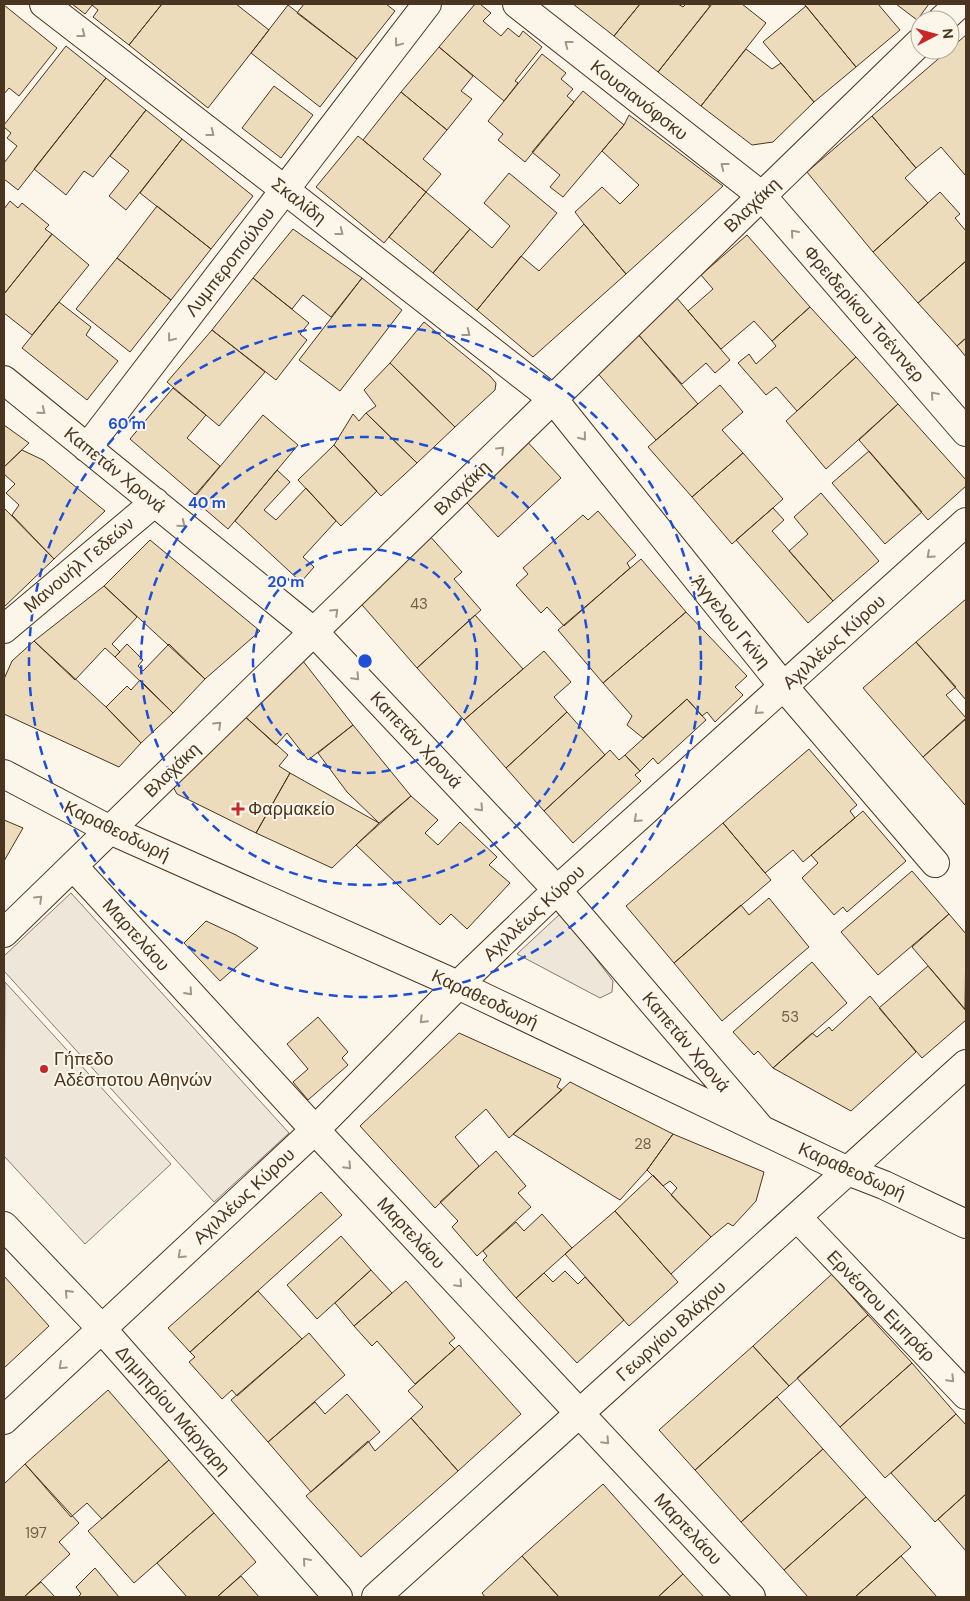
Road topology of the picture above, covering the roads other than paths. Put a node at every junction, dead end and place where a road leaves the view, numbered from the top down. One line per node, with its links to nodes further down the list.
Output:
1 (44, 4): 5 (street, Σκαλίδη, one-way to 5)
2 (427, 4): 5 (street, Λυμπεροπούλου, one-way to 5)
3 (517, 4): 6 (street, Κουσιανόφσκυ, one-way to 3)
4 (910, 52): 6 (street, Βλαχάκη)
5 (285, 190): 8 (street, Σκαλίδη, one-way to 8); 10 (street, Λυμπεροπούλου, one-way to 10)
6 (762, 196): 8 (street, Βλαχάκη); 9 (street, Φρειδερίκου Τσέντνερ, one-way to 6)
7 (4, 380): 10 (street, Καπετάν Χρονά, one-way to 10)
8 (552, 399): 14 (street, Βλαχάκη, one-way to 8); 15 (street, Άγγελου Γκίνη, one-way to 15)
9 (966, 432)
10 (87, 448): 11 (street, Καπετάν Χρονά)
11 (155, 502): 13 (street, Μανουήλ Γεδεών); 14 (street, Καπετάν Χρονά, one-way to 14)
12 (966, 522): 15 (street, Αχιλλέως Κύρου, one-way to 15)
13 (4, 629)
14 (314, 632): 17 (street, Βλαχάκη, one-way to 14); 20 (street, Καπετάν Χρονά, one-way to 20)
15 (784, 687): 18 (street, Άγγελου Γκίνη); 20 (street, Αχιλλέως Κύρου, one-way to 20)
16 (4, 774): 17 (street, Καραθεοδωρή)
17 (110, 830): 19 (street, Βλαχάκη); 22 (street, Καραθεοδωρή)
18 (935, 863)
19 (73, 866): 21 (street, Βλαχάκη, one-way to 19); 25 (street, Μαρτελάου, one-way to 25)
20 (557, 890): 22 (street, Αχιλλέως Κύρου); 24 (street, Καπετάν Χρονά)
21 (4, 933)
22 (458, 986): 24 (street, Καραθεοδωρή); 25 (street, Αχιλλέως Κύρου, one-way to 25)
23 (966, 1064): 26 (street, Γεωργίου Βλάχου)
24 (760, 1128): 26 (street, Καραθεοδωρή)
25 (315, 1130): 30 (street, Αχιλλέως Κύρου, one-way to 30); 32 (street, Μαρτελάου, one-way to 32)
26 (848, 1171): 27 (street, Γεωργίου Βλάχου); 28 (street, Καραθεοδωρή)
27 (797, 1217): 31 (street, Ερνέστου Εμπράρ, one-way to 31); 32 (street, Γεωργίου Βλάχου)
28 (966, 1224)
29 (4, 1226): 30 (street, Δημητρίου Μάργαρη, one-way to 29)
30 (102, 1329): 33 (street, Αχιλλέως Κύρου, one-way to 33); 34 (street, Δημητρίου Μάργαρη, one-way to 30)
31 (966, 1394)
32 (580, 1413): 35 (street, Γεωργίου Βλάχου); 36 (street, Μαρτελάου, one-way to 36)
33 (4, 1420)
34 (338, 1597)
35 (376, 1597)
36 (752, 1597)

